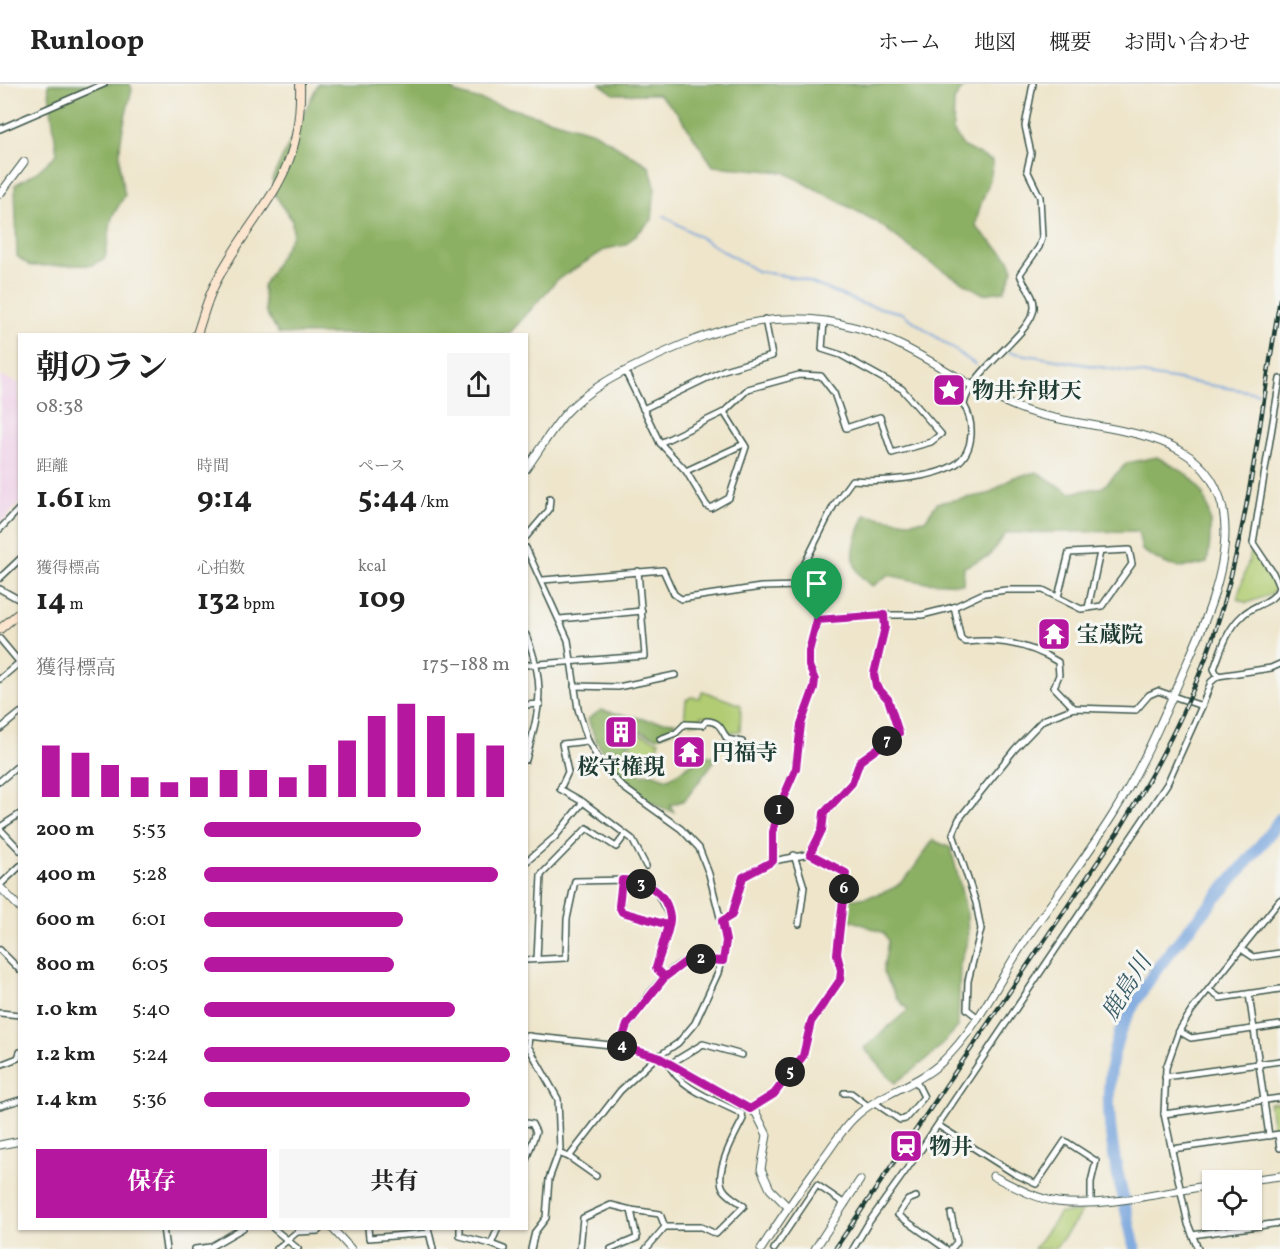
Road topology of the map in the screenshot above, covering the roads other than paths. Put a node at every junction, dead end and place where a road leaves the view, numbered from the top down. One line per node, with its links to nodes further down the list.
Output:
1 (104, 84): 4 (street)
2 (300, 84): 9 (main road)
3 (1033, 84): 12 (street)
4 (0, 129)
5 (24, 162): 6 (street)
6 (0, 194)
7 (765, 320): 8 (street); 10 (street); 13 (street)
8 (824, 321): 12 (street); 14 (street)
9 (197, 333)
10 (625, 371): 13 (street); 17 (street)
11 (1280, 379): 50 (street)
12 (972, 385): 29 (street); 53 (street)
13 (643, 409): 15 (street)
14 (723, 412): 15 (street); 16 (street)
15 (660, 443): 18 (street)
16 (744, 444): 18 (street); 18 (street)
17 (528, 466)
18 (686, 471)
19 (550, 498): 22 (street)
20 (18, 510): 21 (street)
21 (0, 529)
22 (528, 535)
23 (528, 552): 28 (street)
24 (1100, 552): 31 (street); 34 (street); 34 (street)
25 (18, 561): 27 (street)
26 (638, 571): 28 (street); 29 (street); 35 (street)
27 (0, 579)
28 (543, 580): 38 (street)
29 (801, 586): 39 (street)
30 (0, 589): 32 (street)
31 (1058, 597): 33 (street); 34 (street)
32 (18, 599)
33 (954, 607): 37 (street); 57 (street)
34 (1088, 608)
35 (642, 611): 38 (street); 44 (street)
36 (18, 614): 40 (main road)
37 (884, 615): 39 (street); 71 (street)
38 (560, 619): 44 (street)
39 (817, 620): 74 (street)
40 (0, 629)
41 (0, 639): 43 (street)
42 (528, 640): 46 (street)
43 (18, 662)
44 (572, 662): 46 (street); 52 (street)
45 (18, 664): 51 (street)
46 (537, 664): 48 (street); 54 (street)
47 (1280, 664): 50 (street)
48 (528, 665)
49 (675, 675): 52 (street)
50 (1218, 676): 56 (street)
51 (0, 679)
52 (574, 686): 61 (street)
53 (1173, 695): 56 (street); 57 (street); 99 (street)
54 (540, 704): 55 (street); 63 (street)
55 (528, 705)
56 (1203, 706): 125 (street)
57 (1074, 708): 99 (street)
58 (18, 715): 59 (street)
59 (0, 729)
60 (660, 739): 62 (street)
61 (588, 741): 66 (street); 83 (street)
62 (742, 742)
63 (528, 745)
64 (18, 766): 65 (street)
65 (0, 781)
66 (584, 802): 69 (street); 73 (street)
67 (18, 815): 68 (street)
68 (0, 828): 70 (street)
69 (625, 835): 75 (street); 89 (street)
70 (18, 848)
71 (810, 854): 72 (street); 112 (street)
72 (794, 855): 74 (street); 84 (street)
73 (528, 860)
74 (773, 861): 83 (street)
75 (646, 866)
76 (18, 868): 78 (street)
77 (622, 880): 85 (street); 85 (street); 89 (street)
78 (0, 886): 80 (street)
79 (1280, 900): 81 (street)
80 (18, 906)
81 (1274, 908): 82 (street); 86 (street)
82 (1280, 912)
83 (722, 921): 91 (street)
84 (799, 924)
85 (668, 925): 93 (street)
86 (1241, 949): 88 (street); 95 (street)
87 (0, 950): 92 (street)
88 (1280, 953)
89 (537, 959): 90 (street)
90 (528, 960)
91 (723, 961): 93 (street); 106 (street)
92 (18, 968)
93 (665, 977): 104 (street)
94 (1280, 989): 96 (street)
95 (1209, 990): 96 (street); 102 (street)
96 (1250, 994): 101 (street)
97 (0, 1013): 98 (street)
98 (18, 1015)
99 (977, 1017): 115 (street)
100 (1280, 1025): 101 (street)
101 (1254, 1029): 102 (street); 110 (street)
102 (1179, 1031): 114 (street)
103 (528, 1036): 104 (street); 132 (street)
104 (620, 1046): 106 (street)
105 (742, 1055): 109 (street)
106 (658, 1057): 109 (street); 134 (street)
107 (18, 1058): 111 (street)
108 (1280, 1061): 110 (street)
109 (669, 1063): 122 (street); 149 (street)
110 (1259, 1064): 114 (street); 118 (street)
111 (0, 1065)
112 (796, 1065): 113 (street); 122 (street)
113 (797, 1075)
114 (1165, 1077): 123 (street)
115 (916, 1081): 120 (street); 120 (street)
116 (844, 1093): 120 (street)
117 (1280, 1098): 118 (street)
118 (1264, 1100): 123 (street); 127 (street)
119 (18, 1101): 121 (street)
120 (872, 1104): 145 (street)
121 (0, 1106)
122 (750, 1109): 145 (street)
123 (1164, 1114): 131 (street)
124 (528, 1123): 133 (street)
125 (939, 1126): 143 (street); 176 (street)
126 (1279, 1134): 127 (street); 130 (street)
127 (1269, 1136): 131 (street)
128 (18, 1141): 129 (street)
129 (0, 1145)
130 (1280, 1148)
131 (1172, 1149): 141 (street)
132 (558, 1153): 134 (street); 169 (street)
133 (528, 1155)
134 (570, 1157): 135 (street)
135 (596, 1176)
136 (993, 1176): 143 (street)
137 (1280, 1176): 138 (street)
138 (1262, 1178)
139 (860, 1180): 144 (street)
140 (1202, 1187): 141 (street)
141 (1182, 1190): 143 (street); 159 (street)
142 (916, 1197): 177 (street)
143 (1091, 1202)
144 (845, 1204): 174 (street); 175 (street)
145 (788, 1207): 173 (street)
146 (631, 1210): 149 (street); 170 (street); 171 (street)
147 (951, 1214): 178 (street)
148 (1280, 1223): 159 (street)
149 (665, 1227): 172 (street)
150 (163, 1230): 162 (street)
151 (239, 1230): 163 (street)
152 (275, 1230): 160 (street)
153 (319, 1230): 160 (street)
154 (334, 1230): 166 (street)
155 (368, 1230): 158 (street)
156 (460, 1230): 161 (street)
157 (497, 1230): 161 (street)
158 (428, 1231): 167 (street)
159 (1192, 1235): 179 (street)
160 (286, 1240): 164 (street); 165 (street)
161 (491, 1244): 168 (street)
162 (166, 1249)
163 (195, 1249)
164 (277, 1249)
165 (298, 1249)
166 (351, 1249)
167 (433, 1249)
168 (504, 1249)
169 (531, 1249)
170 (580, 1249)
171 (611, 1249)
172 (646, 1249)
173 (761, 1249)
174 (774, 1249)
175 (815, 1249)
176 (853, 1249)
177 (946, 1249)
178 (951, 1249)
179 (1198, 1249)

